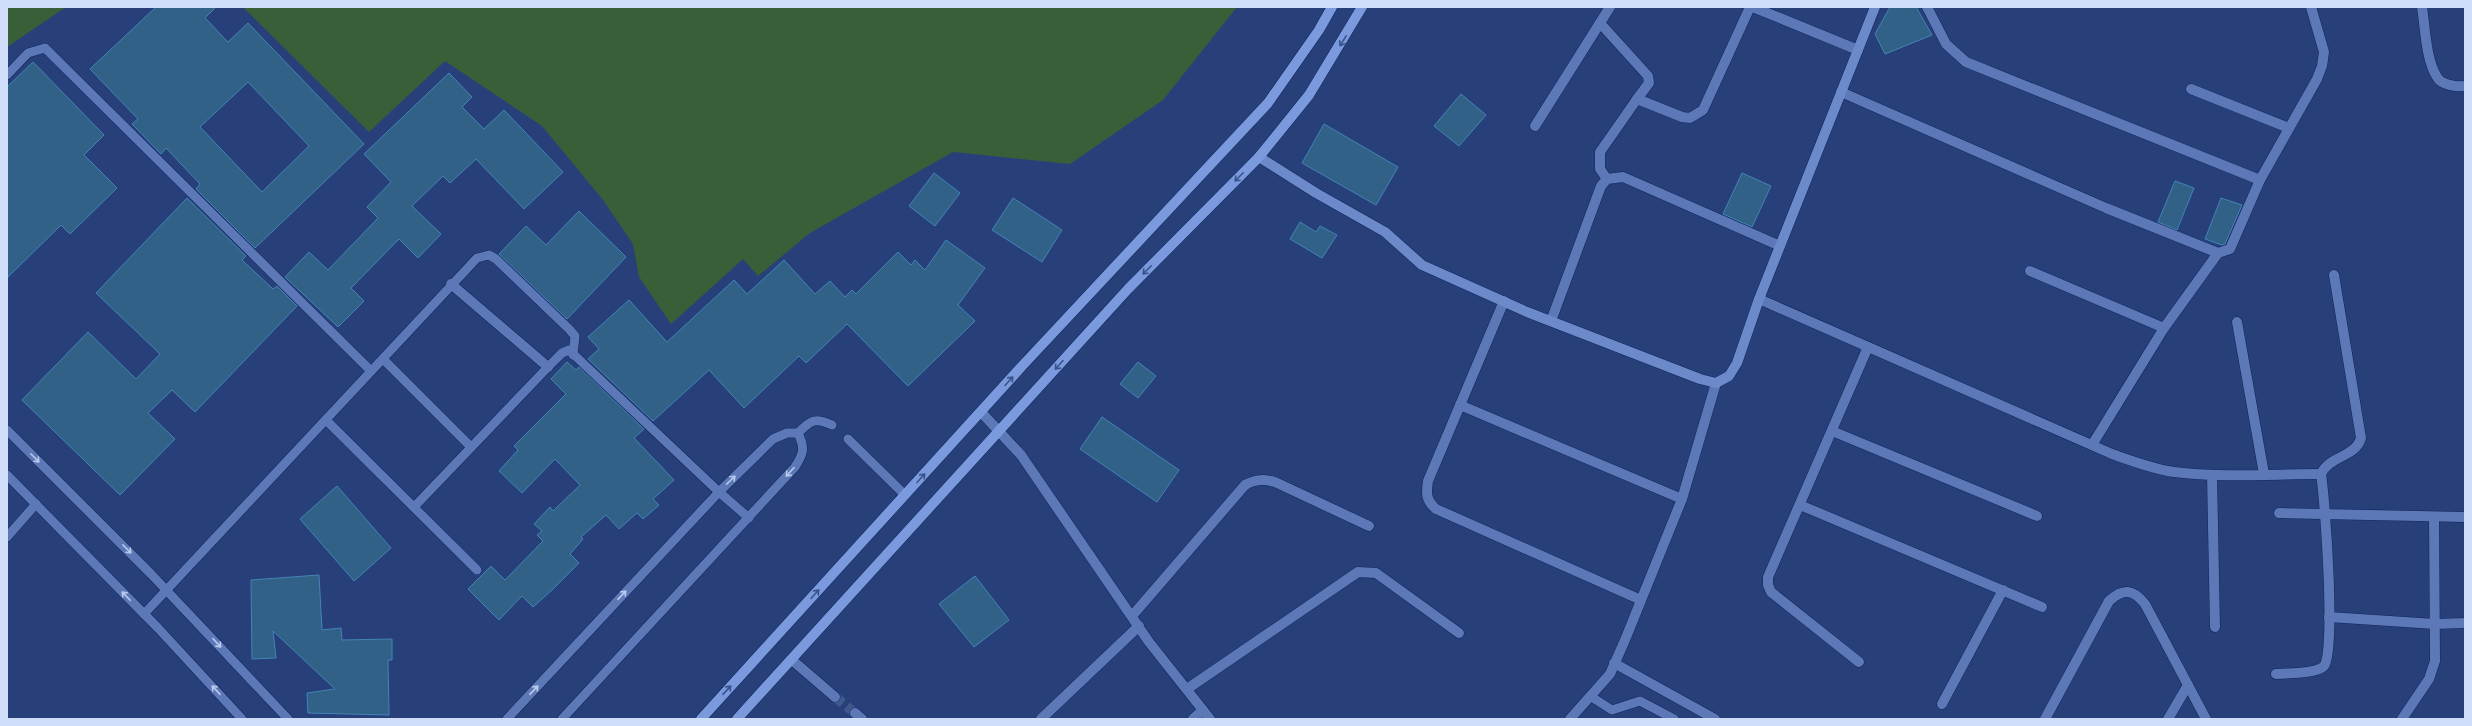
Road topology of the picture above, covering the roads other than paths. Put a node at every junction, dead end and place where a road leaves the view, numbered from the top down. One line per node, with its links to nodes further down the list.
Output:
1 (1332, 7): 39 (main road, one-way to 1)
2 (1362, 7): 19 (main road, one-way to 19)
3 (1610, 7): 10 (street)
4 (1750, 7): 16 (street)
5 (1753, 7): 11 (street)
6 (1875, 7): 11 (street)
7 (1926, 7): 21 (street)
8 (2311, 7): 18 (street)
9 (2422, 7): 13 (street)
10 (1600, 22): 16 (street); 17 (street)
11 (1858, 50): 15 (street)
12 (7, 75): 36 (lane)
13 (2465, 86)
14 (2191, 89): 18 (street)
15 (1841, 92): 22 (street); 23 (street)
16 (1637, 100): 20 (street)
17 (1535, 126)
18 (2289, 128): 21 (street)
19 (1259, 157): 28 (street); 44 (main road, one-way to 44)
20 (1607, 179): 22 (street); 29 (street)
21 (2260, 180): 23 (street)
22 (1780, 246): 27 (street)
23 (2218, 253): 31 (street)
24 (2030, 271): 31 (street)
25 (2334, 275): 50 (street)
26 (451, 284): 33 (lane); 34 (lane); 35 (street)
27 (1759, 299): 32 (street); 37 (street)
28 (1504, 301): 29 (street); 38 (street)
29 (1551, 321): 37 (street)
30 (2237, 322): 49 (street)
31 (2164, 328): 47 (street)
32 (1868, 347): 43 (street); 47 (street)
33 (573, 355): 35 (lane); 53 (lane)
34 (383, 359): 36 (lane); 48 (lane)
35 (548, 367): 48 (lane)
36 (371, 371): 40 (lane)
37 (1716, 383): 55 (street)
38 (1460, 405): 55 (street); 70 (street)
39 (981, 412): 44 (street); 54 (main road, one-way to 39)
40 (326, 420): 58 (lane); 68 (lane)
41 (832, 425): 45 (lane)
42 (7, 430): 68 (lane, one-way to 68)
43 (1832, 431): 57 (street); 61 (street)
44 (999, 432): 73 (street); 80 (main road)
45 (798, 433): 53 (lane, one-way to 45); 64 (lane, one-way to 64)
46 (848, 439): 54 (lane)
47 (2092, 445): 52 (street)
48 (471, 447): 58 (lane)
49 (2264, 474): 50 (street); 52 (street)
50 (2321, 474): 60 (street)
51 (7, 475): 56 (lane)
52 (2212, 475): 78 (street)
53 (719, 492): 64 (lane); 92 (lane, one-way to 53)
54 (905, 495): 94 (main road, one-way to 54)
55 (1682, 499): 70 (street)
56 (36, 504): 66 (lane); 72 (lane, one-way to 56)
57 (1800, 505): 69 (street); 81 (street)
58 (414, 507): 67 (lane)
59 (2279, 513): 60 (street)
60 (2327, 515): 62 (street); 74 (street)
61 (2037, 516)
62 (2434, 517): 63 (street); 76 (street)
63 (2465, 517)
64 (749, 518): 93 (lane)
65 (1369, 526): 73 (street)
66 (7, 538)
67 (477, 570)
68 (167, 590): 72 (lane); 91 (lane, one-way to 91)
69 (2003, 590): 71 (street); 88 (street)
70 (1641, 600): 82 (street)
71 (2042, 607)
72 (144, 614): 90 (lane, one-way to 72)
73 (1132, 616): 77 (street)
74 (2329, 617): 76 (street); 83 (street)
75 (2465, 623): 76 (street)
76 (2435, 624): 105 (street)
77 (1139, 626): 85 (street); 96 (street)
78 (2215, 627)
79 (1459, 633): 85 (street)
80 (792, 660): 87 (street); 95 (main road)
81 (1859, 662)
82 (1614, 663): 86 (street); 101 (street)
83 (2276, 674)
84 (2188, 685): 102 (street); 103 (street); 104 (street)
85 (1187, 689): 89 (street)
86 (1590, 696): 99 (street); 100 (lane)
87 (836, 697)
88 (1942, 704)
89 (1203, 710): 97 (street); 98 (street)
90 (242, 719)
91 (288, 719)
92 (507, 719)
93 (562, 719)
94 (701, 719)
95 (737, 719)
96 (1041, 719)
97 (1193, 719)
98 (1210, 719)
99 (1570, 719)
100 (1674, 719)
101 (1715, 719)
102 (2045, 719)
103 (2168, 719)
104 (2206, 719)
105 (2402, 719)

